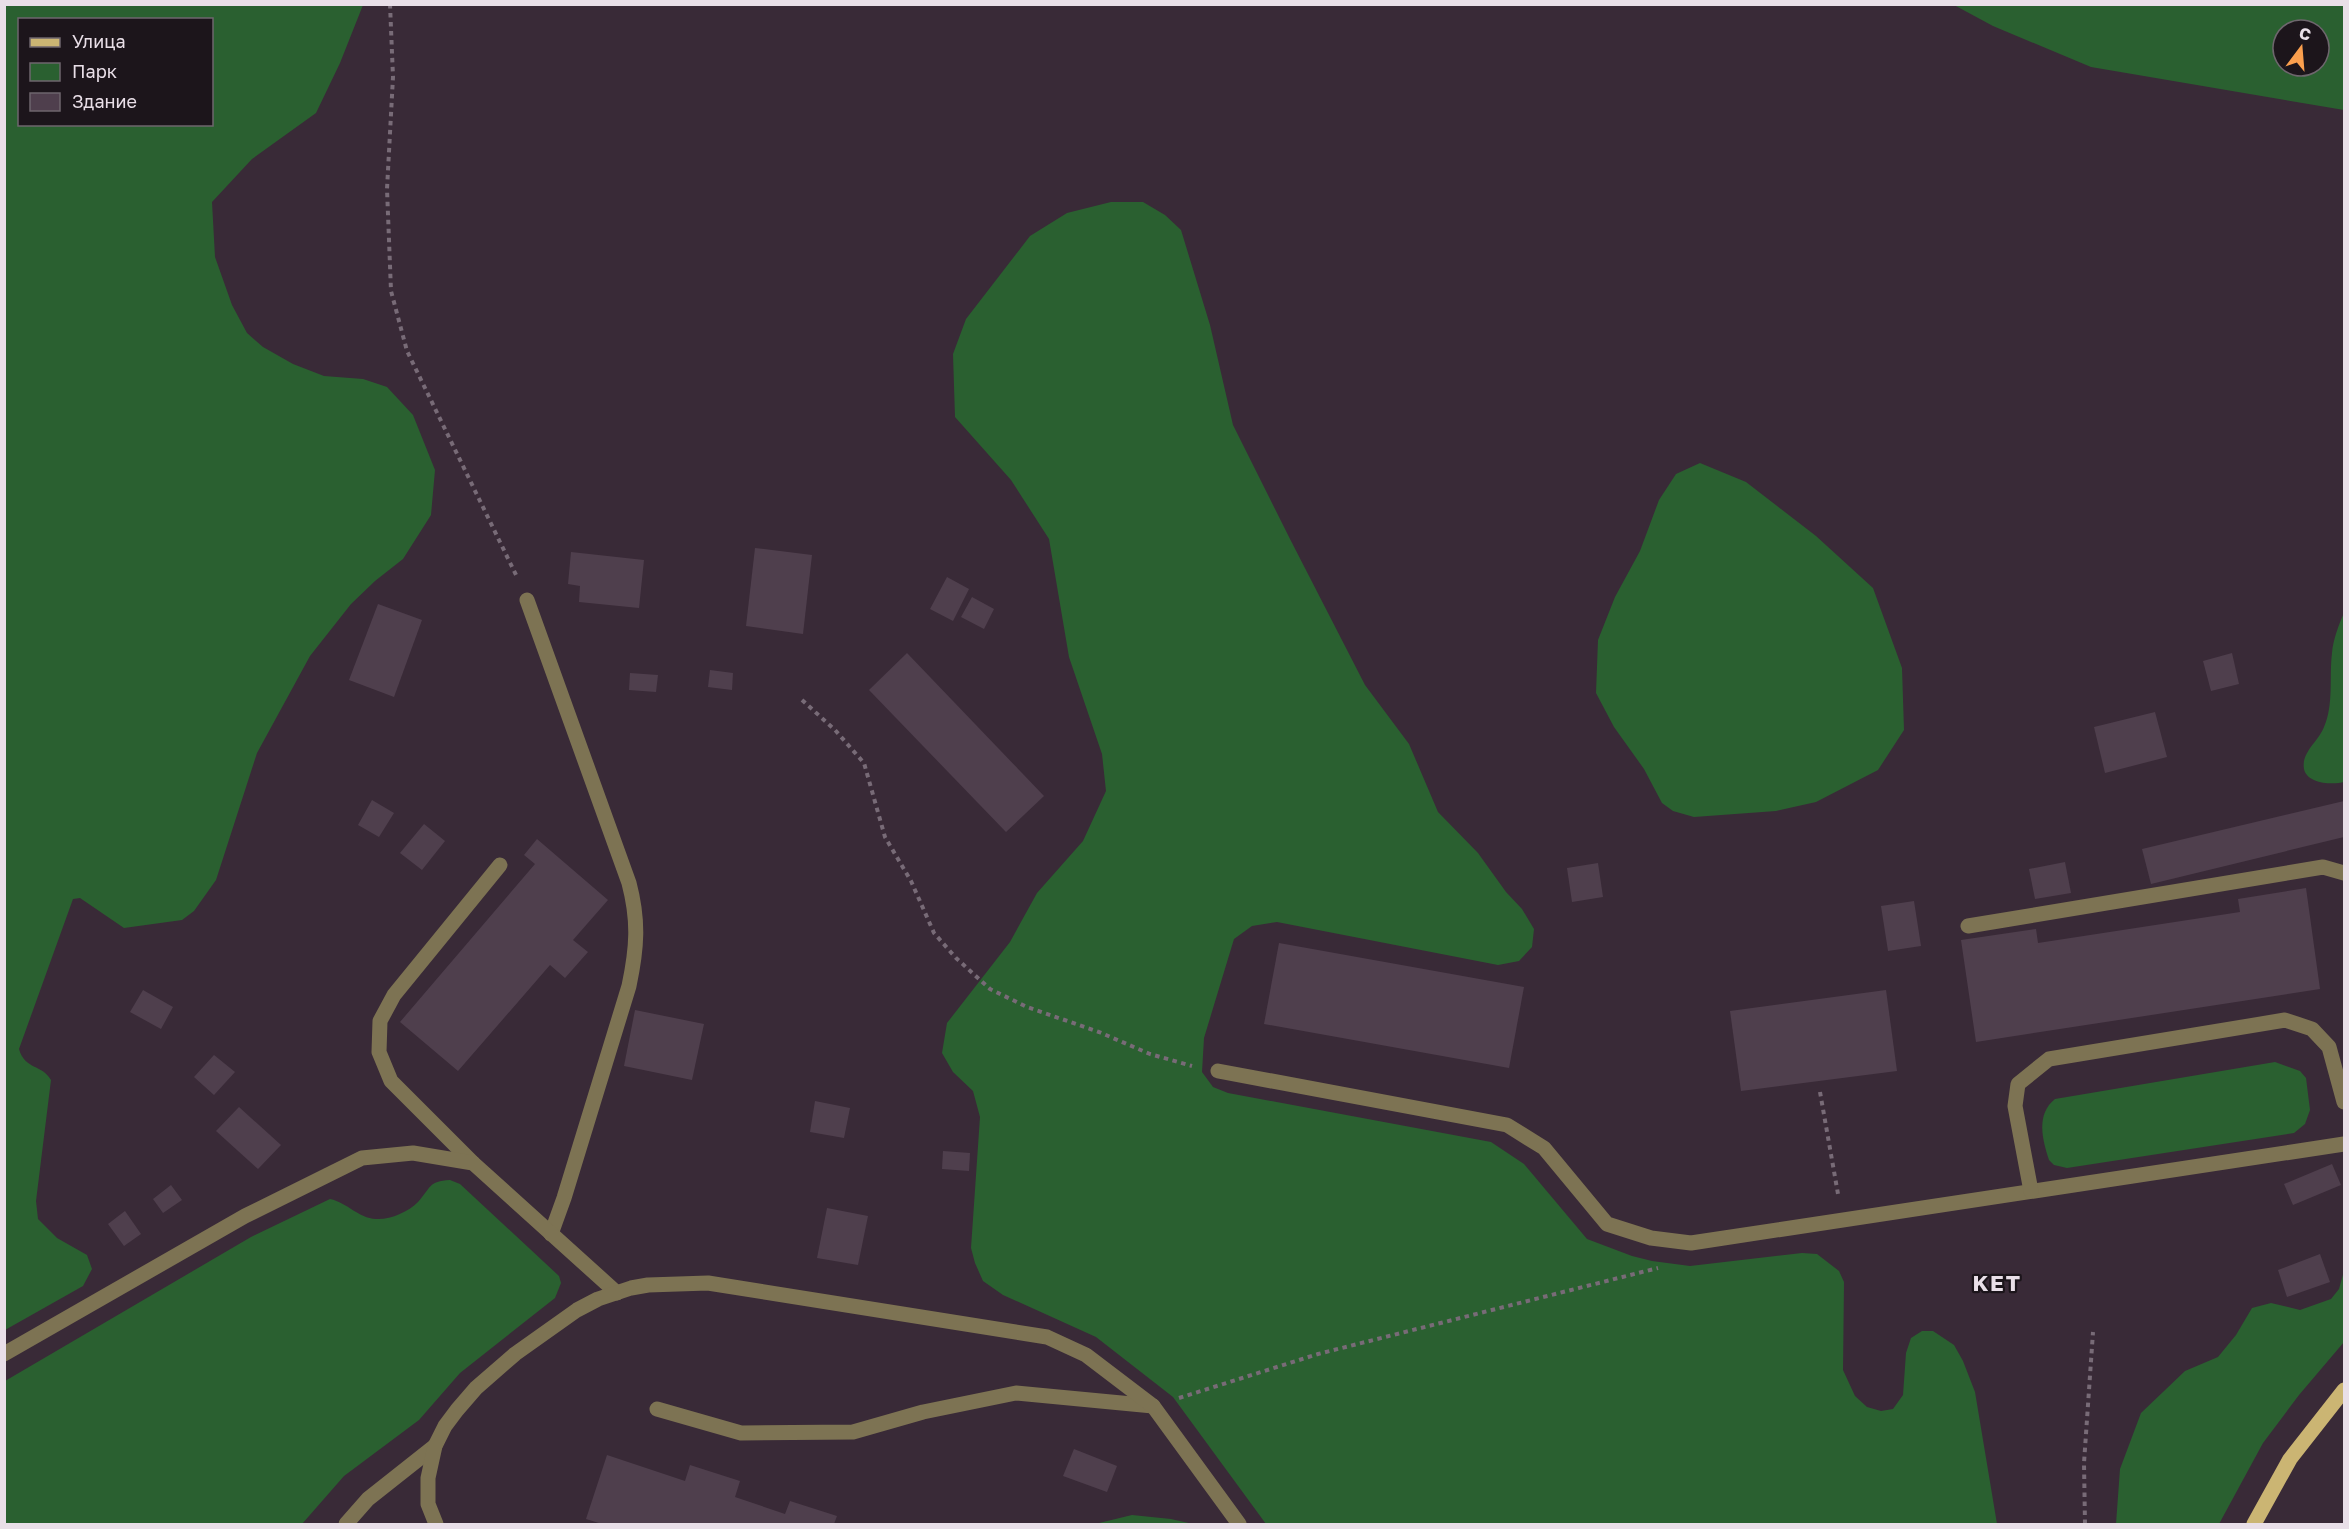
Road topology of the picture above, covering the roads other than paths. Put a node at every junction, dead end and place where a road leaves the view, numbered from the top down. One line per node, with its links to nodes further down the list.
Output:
1 (527, 600): 10 (street)
2 (500, 865): 8 (street)
3 (2344, 873): 4 (street)
4 (1968, 926)
5 (1218, 1071): 9 (street)
6 (2344, 1102): 9 (street)
7 (2344, 1144): 9 (street)
8 (473, 1163): 10 (street); 12 (street)
9 (2031, 1191)
10 (551, 1234): 11 (street)
11 (617, 1293): 14 (street); 16 (street)
12 (4, 1354)
13 (2344, 1390): 20 (main road)
14 (1153, 1406): 15 (street); 19 (street)
15 (657, 1409)
16 (435, 1446): 17 (street); 18 (street)
17 (346, 1524)
18 (436, 1524)
19 (1239, 1524)
20 (2254, 1524)

